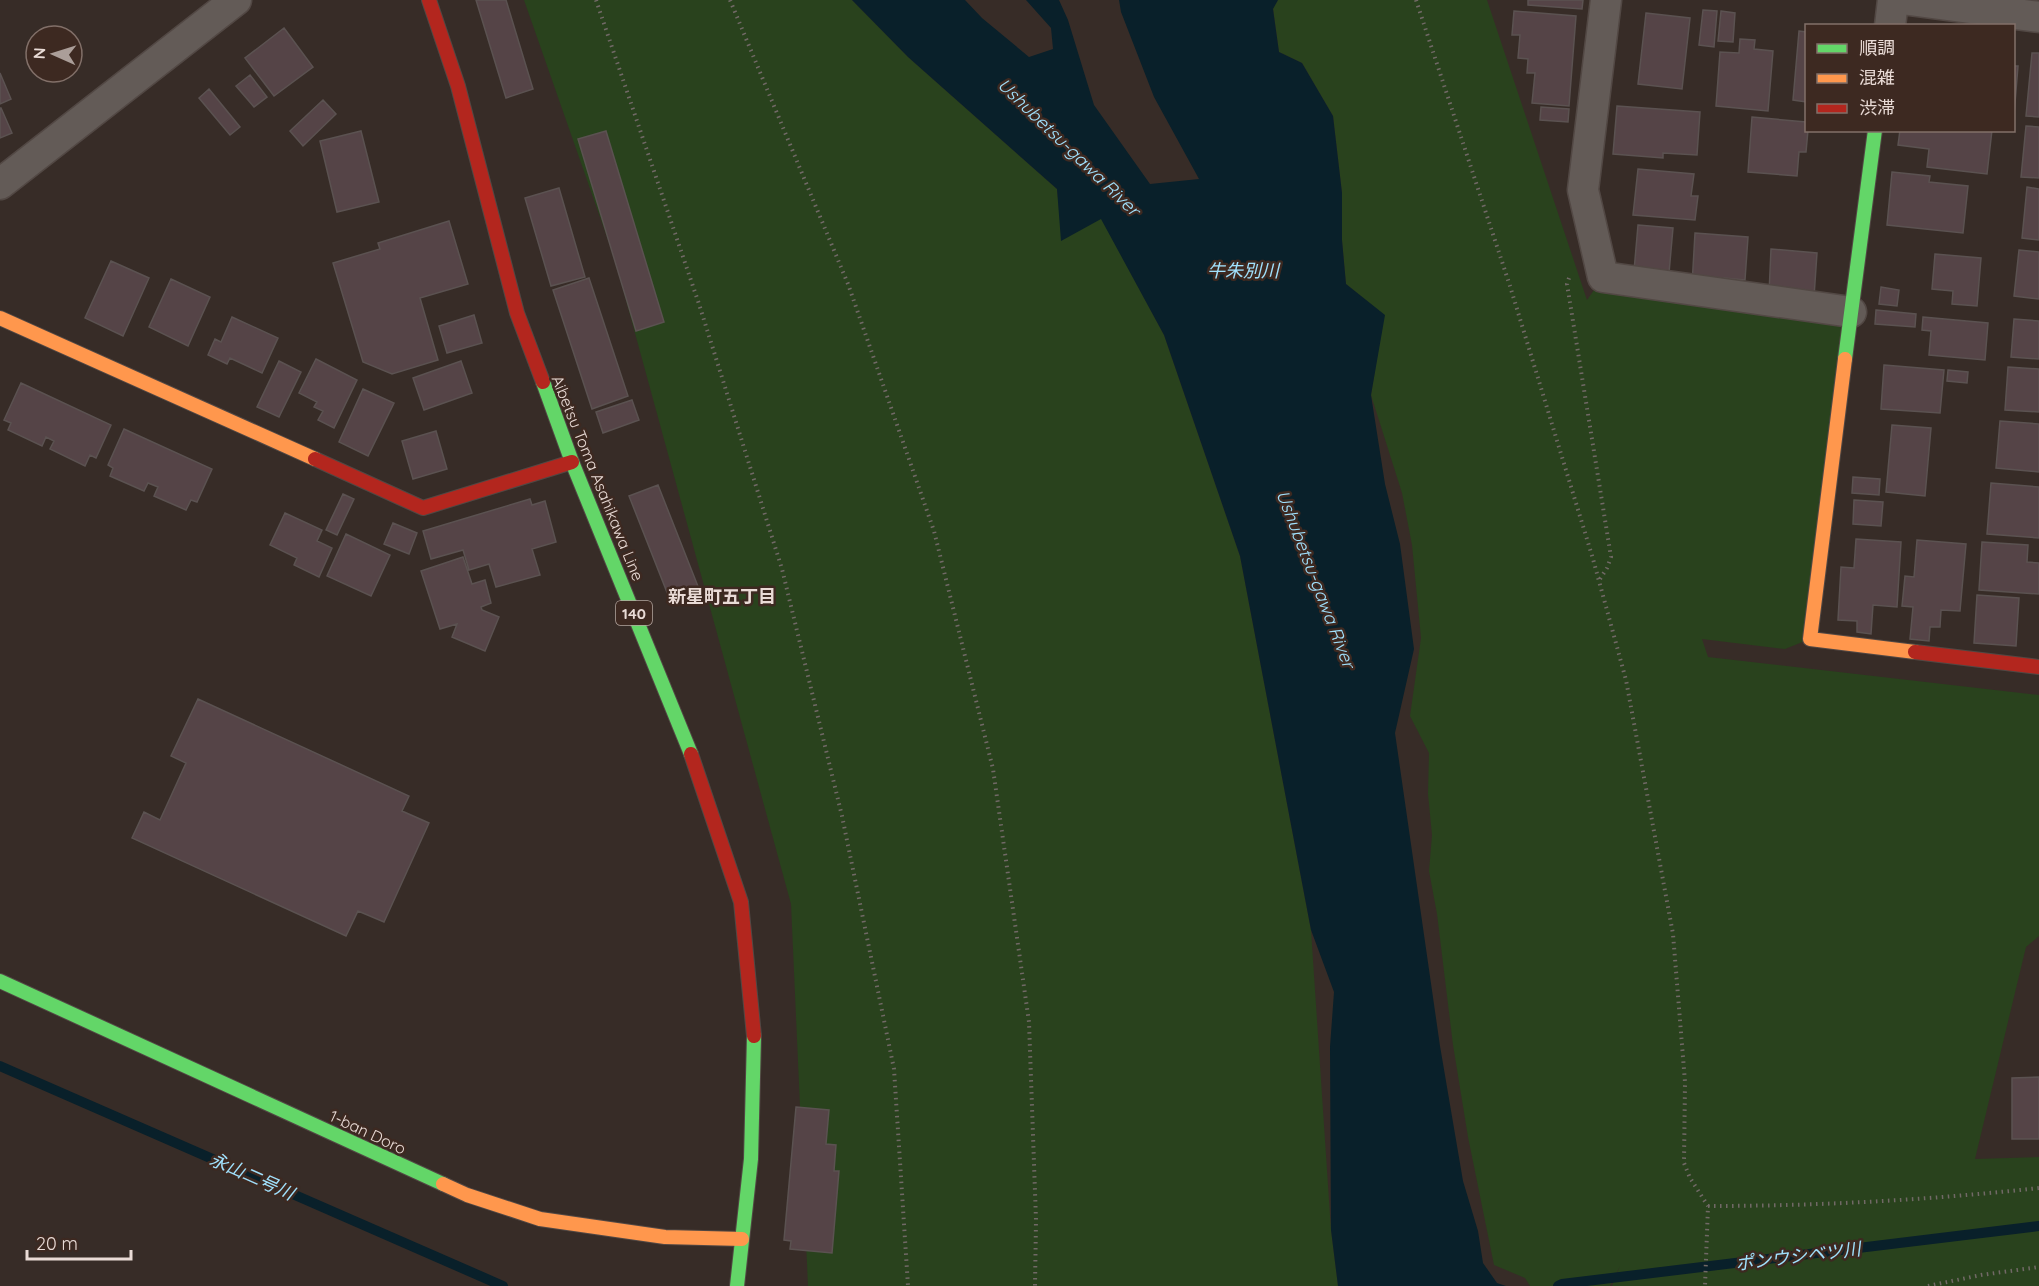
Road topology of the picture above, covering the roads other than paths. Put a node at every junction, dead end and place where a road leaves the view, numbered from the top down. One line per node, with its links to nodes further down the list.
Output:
1 (236, 0): 9 (street)
2 (429, 0): 12 (street, Aibetsu Toma Asahikawa Line / 140)
3 (1606, 0): 10 (street)
4 (1893, 0): 7 (street)
5 (1909, 0): 6 (street)
6 (2039, 17)
7 (1890, 24)
8 (1875, 132): 10 (street)
9 (0, 184)
10 (1851, 312): 13 (street)
11 (0, 318): 12 (street)
12 (572, 462): 15 (street, Aibetsu Toma Asahikawa Line / 140)
13 (2039, 668)
14 (0, 981): 15 (street, 1-ban Doro)
15 (742, 1239): 16 (street, Aibetsu Toma Asahikawa Line / 140)
16 (736, 1286)

